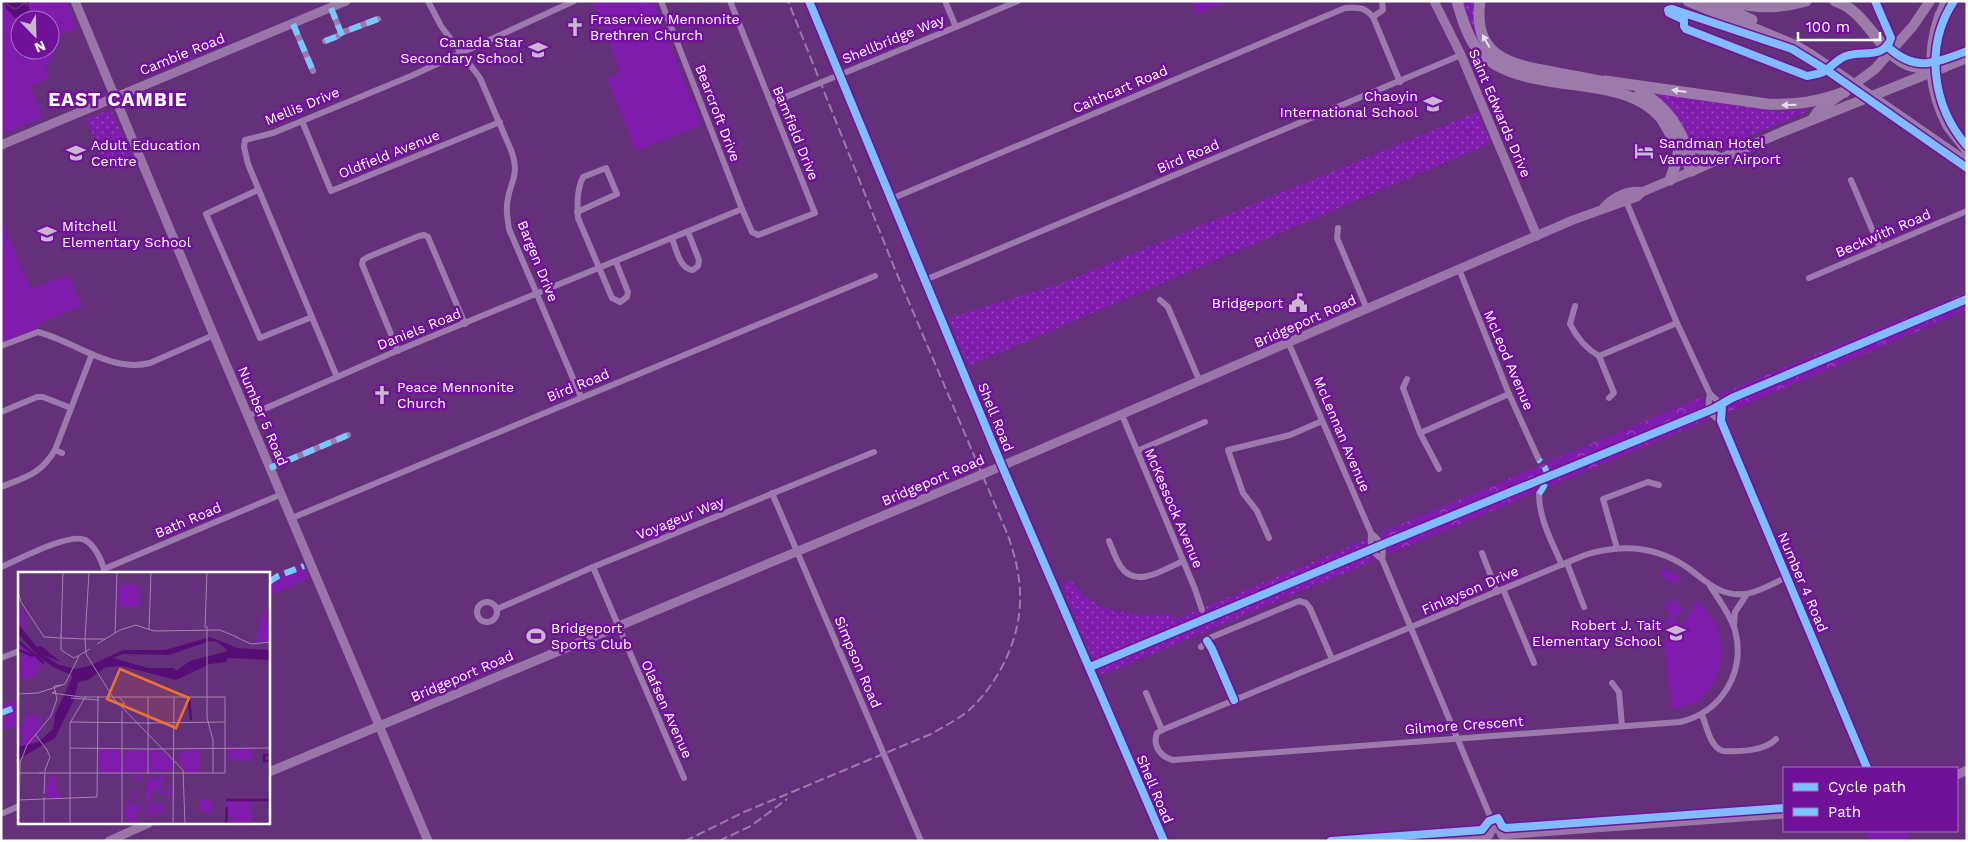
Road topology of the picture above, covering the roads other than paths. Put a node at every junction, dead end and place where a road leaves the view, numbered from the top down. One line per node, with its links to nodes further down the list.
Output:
1 (75, 1): 42 (main road, Number 5 Road)
2 (346, 1): 23 (main road, Cambie Road)
3 (428, 1): 32 (street, Bargen Drive)
4 (574, 1): 32 (street, Mellis Drive)
5 (661, 1): 61 (street, Bearcroft Drive)
6 (730, 1): 43 (street, Bamfield Drive)
7 (809, 1): 38 (main road, Shell Road)
8 (945, 1): 28 (street, Shellbridge Way)
9 (1018, 1): 28 (street, Shellbridge Way)
10 (1382, 1): 25 (street)
11 (1434, 1): 34 (main road, Saint Edwards Drive)
12 (1457, 1): 48 (highway)
13 (1480, 1): 39 (highway, one-way to 13)
14 (1678, 1): 21 (highway)
15 (1710, 1): 31 (highway)
16 (1730, 1): 17 (highway)
17 (1806, 1)
18 (1835, 1): 33 (highway)
19 (1930, 1): 33 (main road)
20 (1946, 1): 24 (main road)
21 (1692, 3): 31 (highway)
22 (1360, 4): 25 (street, Caithcart Road); 58 (street, Caithcart Road)
23 (331, 8): 27 (main road, Cambie Road); 29 (street)
24 (1940, 15): 49 (highway, bridge)
25 (1373, 17): 40 (street)
26 (378, 19): 29 (street)
27 (293, 24): 37 (street); 42 (main road, Cambie Road)
28 (956, 27): 38 (street, Shellbridge Way)
29 (341, 33): 30 (street)
30 (325, 41)
31 (1796, 42): 50 (highway); 52 (highway, bridge)
32 (462, 52): 45 (street, Mellis Drive); 46 (street, Bargen Drive)
33 (1891, 52): 36 (highway); 41 (main road)
34 (1461, 55): 40 (street, Bird Road); 67 (main road, Saint Edwards Drive)
35 (1967, 58): 36 (main road, Bridgeport Road)
36 (1944, 67): 44 (main road, Bridgeport Road)
37 (313, 71)
38 (840, 75): 43 (street, Shellbridge Way); 58 (main road, Shell Road)
39 (1600, 81): 41 (highway, one-way to 39); 48 (highway)
40 (1400, 82): 75 (street, Bird Road)
41 (1845, 92): 44 (main road)
42 (114, 97): 47 (main road, Cambie Road); 83 (main road, Number 5 Road)
43 (770, 104): 66 (street, Bamfield Drive)
44 (1811, 120): 51 (main road, Bridgeport Road)
45 (302, 121): 46 (street, Oldfield Avenue); 56 (street, Mellis Drive)
46 (500, 122): 76 (street, Bargen Drive)
47 (1, 145)
48 (1682, 145): 51 (highway); 53 (highway); 54 (highway)
49 (1967, 150)
50 (1967, 156)
51 (1721, 159): 53 (main road, Bridgeport Road)
52 (1967, 164)
53 (1692, 171): 54 (main road, Bridgeport Road)
54 (1670, 180): 57 (main road, Bridgeport Road)
55 (1851, 180): 69 (street)
56 (258, 190): 80 (street, Mellis Drive); 80 (street)
57 (1642, 192): 59 (main road, Bridgeport Road); 60 (main road, Bridgeport Road)
58 (891, 199): 75 (main road, Shell Road)
59 (1626, 201): 60 (main road, Bridgeport Road); 81 (street, Number 4 Road)
60 (1604, 207): 67 (main road, Bridgeport Road)
61 (742, 209): 65 (street, Daniels Road); 66 (street, Bearcroft Drive)
62 (577, 212): 62 (street); 71 (street)
63 (1967, 212): 69 (street, Beckwith Road)
64 (1338, 228): 79 (street)
65 (688, 232): 68 (street, Daniels Road); 68 (street)
66 (754, 234)
67 (1536, 236): 72 (main road, Bridgeport Road)
68 (672, 238): 70 (street, Daniels Road)
69 (1880, 248): 74 (street, Beckwith Road)
70 (616, 262): 71 (street, Daniels Road); 71 (street)
71 (599, 269): 76 (street, Daniels Road)
72 (1459, 269): 79 (main road, Bridgeport Road); 92 (street, McLeod Avenue)
73 (875, 276): 94 (street, Bird Road)
74 (1809, 278)
75 (925, 280): 110 (main road, Shell Road)
76 (537, 294): 82 (street, Daniels Road); 94 (street, Bargen Drive)
77 (1160, 300): 91 (street)
78 (1575, 306): 88 (street)
79 (1367, 309): 84 (main road, Bridgeport Road)
80 (312, 317): 89 (street, Mellis Drive)
81 (1677, 323): 88 (street); 93 (street, Number 4 Road)
82 (465, 324): 86 (street, Daniels Road); 86 (street)
83 (214, 335): 87 (street); 99 (main road, Number 5 Road)
84 (1289, 344): 91 (main road, Bridgeport Road); 101 (street, McLennan Avenue)
85 (1, 346): 87 (street)
86 (398, 351): 89 (street, Daniels Road)
87 (92, 354): 96 (street)
88 (1599, 356): 95 (street)
89 (337, 377): 99 (street, Daniels Road)
90 (1407, 379): 103 (street)
91 (1200, 382): 98 (main road, Bridgeport Road)
92 (1509, 394): 103 (street); 109 (street, McLeod Avenue)
93 (1710, 394): 100 (street, Number 4 Road); 100 (street, Number 4 Road)
94 (582, 397): 118 (street, Bird Road)
95 (1609, 398)
96 (71, 408): 97 (street); 105 (street)
97 (1, 412)
98 (1122, 415): 106 (street, McKessock Avenue); 110 (main road, Bridgeport Road)
99 (248, 416): 111 (main road, Number 5 Road)
100 (1722, 420): 131 (street, Number 4 Road)
101 (1322, 421): 119 (street, McLennan Avenue); 120 (street)
102 (1205, 422): 106 (street)
103 (1420, 433): 112 (street)
104 (348, 435): 111 (street)
105 (55, 450): 108 (street); 114 (street)
106 (1137, 451): 126 (street, McKessock Avenue)
107 (874, 452): 116 (street, Voyageur Way)
108 (62, 453)
109 (1539, 460)
110 (1002, 466): 123 (main road, Bridgeport Road); 166 (main road, Shell Road)
111 (270, 468): 115 (main road, Number 5 Road)
112 (1439, 469)
113 (1659, 485): 122 (street)
114 (1, 487)
115 (282, 494): 118 (main road, Number 5 Road); 130 (street, Bath Road)
116 (772, 494): 123 (street, Simpson Road); 129 (street, Voyageur Way)
117 (1539, 494): 127 (street)
118 (292, 518): 149 (main road, Number 5 Road)
119 (1371, 534): 125 (street, McLennan Avenue); 125 (street, McLennan Avenue)
120 (1269, 538)
121 (1109, 541): 126 (street)
122 (1617, 548): 127 (street, Finlayson Drive); 132 (street, Finlayson Drive)
123 (797, 552): 138 (main road, Bridgeport Road); 165 (street, Simpson Road)
124 (1482, 553): 133 (street)
125 (1382, 559): 139 (street, McLennan Avenue)
126 (1183, 561): 137 (street, McKessock Avenue)
127 (1564, 564): 133 (street, Finlayson Drive); 135 (street)
128 (1, 567): 130 (street)
129 (593, 567): 136 (street, Voyageur Way); 138 (street, Olafsen Avenue)
130 (105, 571)
131 (1787, 577): 134 (street, Finlayson Drive); 154 (street, Number 4 Road)
132 (1710, 586): 134 (street, Finlayson Drive); 140 (street, Gilmore Crescent)
133 (1500, 590): 139 (street, Finlayson Drive); 145 (street)
134 (1746, 594): 140 (street, Gilmore Crescent)
135 (1584, 607)
136 (497, 609)
137 (1202, 610)
138 (617, 626): 149 (main road, Bridgeport Road); 156 (street, Olafsen Avenue)
139 (1412, 628): 144 (street, Finlayson Drive); 152 (street, McLennan Avenue)
140 (1735, 631): 148 (street, Gilmore Crescent)
141 (1201, 647): 144 (street)
142 (18, 651): 143 (street)
143 (1, 658)
144 (1332, 658): 151 (street, Finlayson Drive)
145 (1534, 663)
146 (1612, 683): 150 (street)
147 (1146, 693): 151 (street)
148 (1702, 715): 150 (street, Gilmore Crescent); 153 (street)
149 (379, 726): 155 (main road, Bridgeport Road); 164 (main road, Number 5 Road)
150 (1622, 726): 152 (street, Gilmore Crescent)
151 (1162, 730): 152 (street, Gilmore Crescent)
152 (1457, 738): 161 (street, McLennan Avenue)
153 (1776, 739)
154 (1867, 767)
155 (270, 772)
156 (684, 778)
157 (18, 806): 158 (street)
158 (1, 814)
159 (1783, 814): 162 (main road)
160 (147, 824): 163 (main road)
161 (1492, 835): 162 (main road); 167 (main road)
162 (1500, 838)
163 (109, 841)
164 (428, 841)
165 (921, 841)
166 (1164, 841)
167 (1402, 841)

